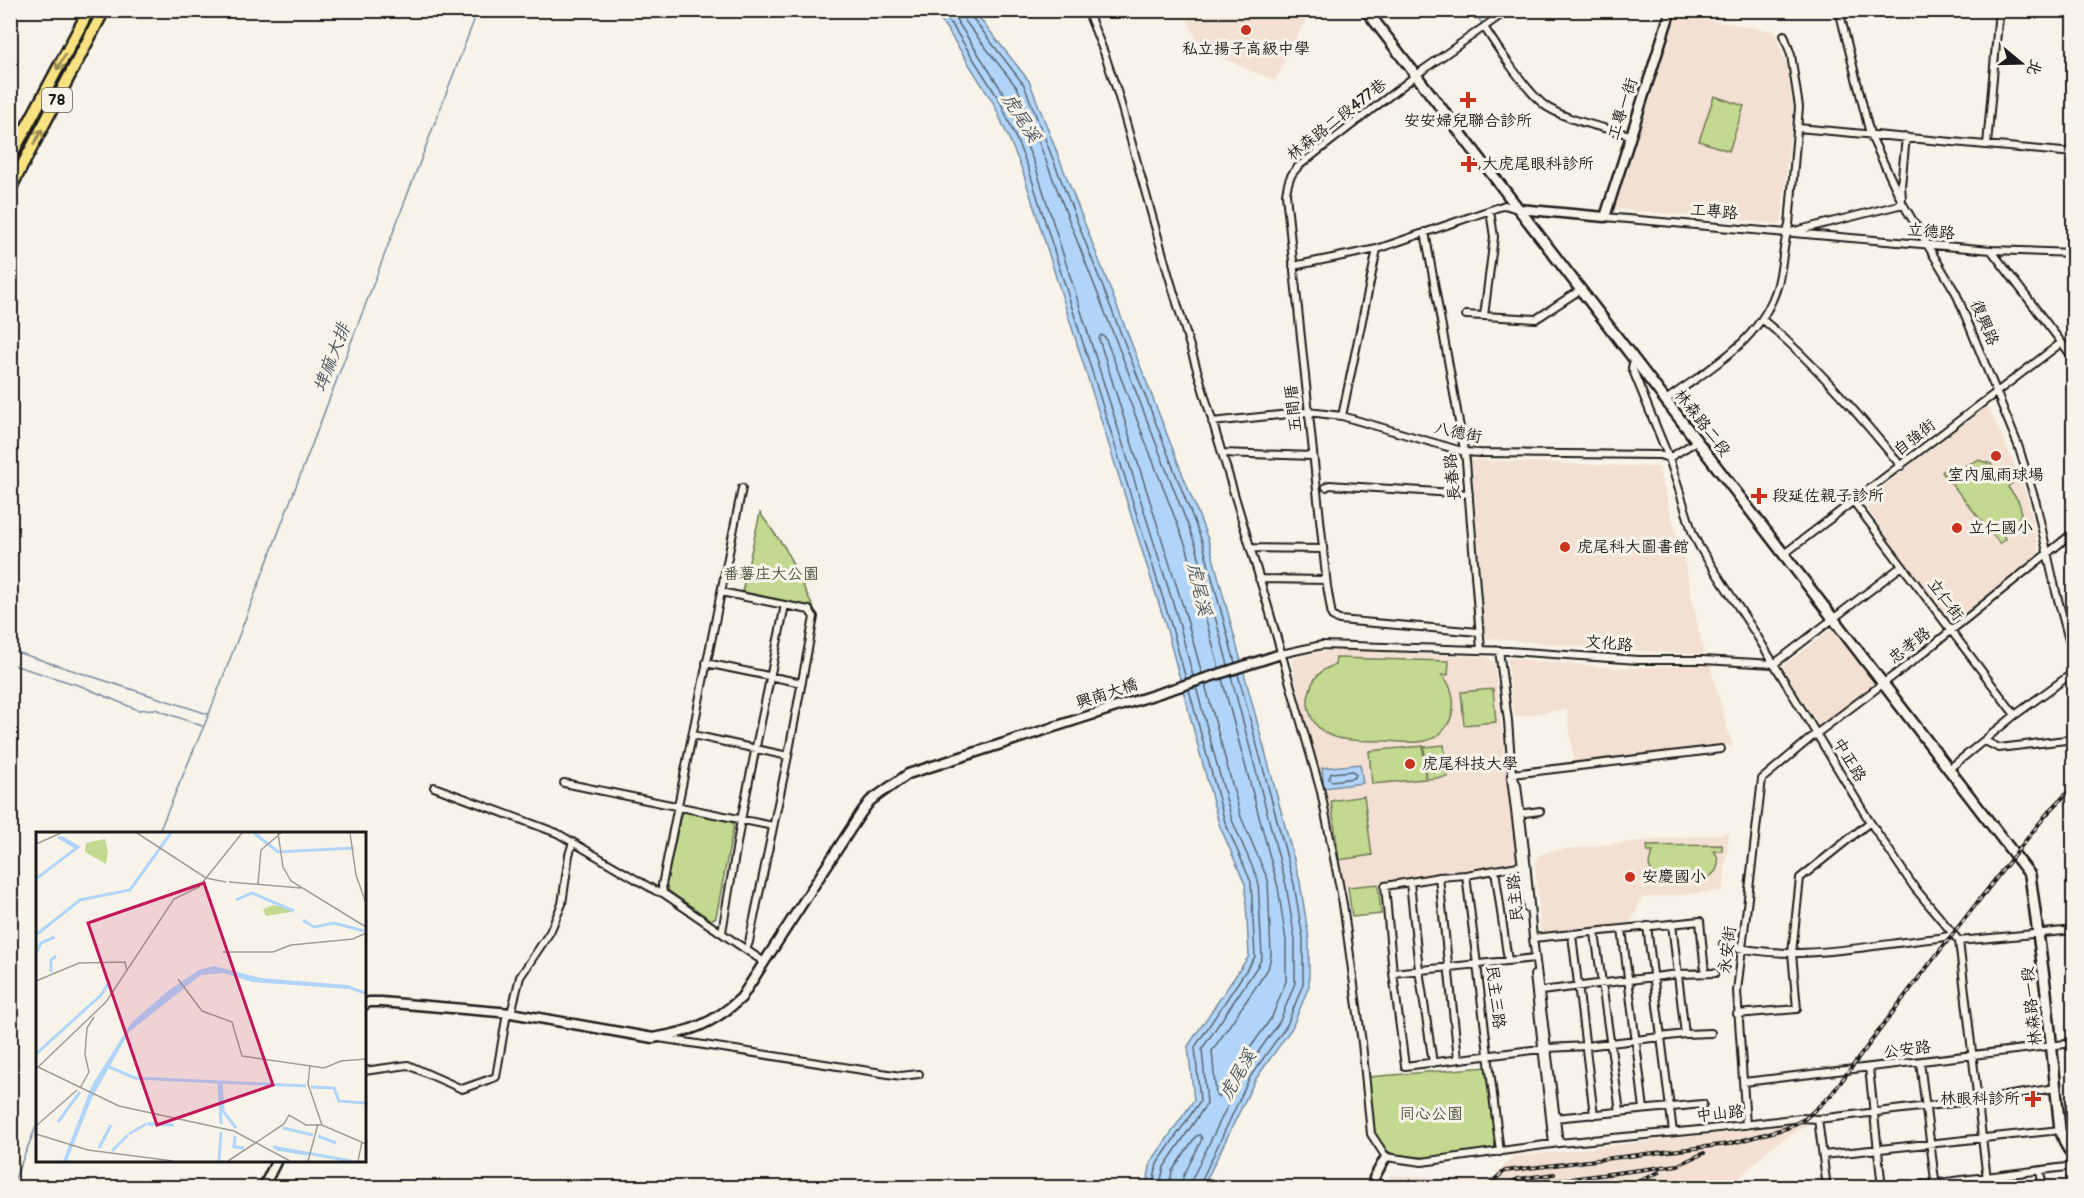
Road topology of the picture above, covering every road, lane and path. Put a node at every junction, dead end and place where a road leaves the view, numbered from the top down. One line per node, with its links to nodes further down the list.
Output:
1 (89, 10): 18 (highway, 78, one-way to 18)
2 (104, 10): 19 (highway, 78, one-way to 2)
3 (1086, 10): 42 (street)
4 (1366, 10): 11 (main road, 林森路二段)
5 (1508, 10): 9 (street, 林森路二段477巷)
6 (1671, 10): 14 (street, 工專一街)
7 (1839, 10): 13 (street, 復興路)
8 (1999, 10): 16 (street)
9 (1484, 27): 11 (street, 林森路二段477巷); 14 (street)
10 (1784, 35): 12 (street)
11 (1416, 75): 21 (main road, 林森路二段); 30 (street, 林森路二段477巷)
12 (1798, 128): 13 (street); 25 (street)
13 (1870, 134): 15 (street); 20 (street, 復興路)
14 (1630, 135): 23 (street, 工專一街)
15 (1906, 137): 16 (street); 20 (street)
16 (1987, 145): 17 (street)
17 (2073, 153)
18 (10, 158)
19 (10, 189)
20 (1903, 204): 25 (street, 工專路); 26 (street, 復興路)
21 (1519, 209): 22 (street, 工專路); 23 (street, 工專路); 31 (main road, 林森路二段)
22 (1490, 211): 24 (street, 工專路); 33 (street)
23 (1605, 217): 25 (street, 工專路)
24 (1425, 232): 27 (street, 工專路); 44 (street, 長春路)
25 (1787, 233): 26 (street, 立德路); 34 (street)
26 (1928, 245): 28 (street, 立德路); 38 (street, 復興路)
27 (1377, 249): 30 (street, 工專路); 41 (street)
28 (1991, 250): 29 (street, 立德路); 35 (street)
29 (2073, 253)
30 (1293, 266): 40 (street, 五間厝)
31 (1580, 290): 33 (street); 36 (main road, 林森路二段)
32 (1466, 315): 33 (street)
33 (1484, 316)
34 (1763, 320): 39 (street); 48 (street)
35 (2061, 343): 37 (street); 38 (street, 自強街)
36 (1634, 358): 39 (main road, 林森路二段); 47 (street, 中正路)
37 (2073, 359)
38 (1997, 392): 48 (street, 自強街); 56 (street, 復興路)
39 (1666, 400): 43 (main road, 林森路二段)
40 (1308, 412): 41 (street, 八德街); 42 (street, 八德街); 46 (street, 五間厝)
41 (1342, 416): 44 (street, 八德街)
42 (1212, 422): 45 (street)
43 (1697, 441): 47 (street); 57 (main road, 林森路二段)
44 (1465, 452): 47 (street, 八德街); 51 (street, 長春路)
45 (1222, 453): 46 (street); 54 (street)
46 (1312, 456): 55 (street, 五間厝)
47 (1669, 458): 71 (street, 中正路)
48 (1901, 466): 52 (street, 自強街)
49 (1326, 487): 51 (street)
50 (742, 489): 61 (street)
51 (1469, 494): 65 (street, 長春路)
52 (1853, 501): 57 (street, 自強街); 58 (street, 立仁街)
53 (2073, 532): 56 (street, 忠孝路)
54 (1250, 548): 55 (street); 59 (street)
55 (1323, 549): 60 (street)
56 (2047, 553): 64 (street, 忠孝路); 69 (street, 復興路)
57 (1784, 554): 63 (main road, 林森路二段)
58 (1902, 566): 63 (street); 64 (street, 立仁街)
59 (1259, 579): 60 (street); 68 (street)
60 (1326, 580): 65 (street)
61 (722, 592): 62 (street); 70 (street)
62 (785, 605): 73 (street); 74 (street)
63 (1834, 619): 71 (street); 75 (main road, 林森路二段)
64 (1951, 631): 75 (street, 忠孝路); 76 (street, 立仁街)
65 (1479, 632): 66 (street, 長春路)
66 (1481, 650): 67 (street, 文化路); 68 (street, 文化路)
67 (1499, 650): 71 (street, 文化路); 85 (street, 民主路)
68 (1281, 654): 119 (street, 興南大橋); 175 (street)
69 (2073, 659)
70 (706, 663): 73 (street); 78 (street)
71 (1774, 664): 77 (street, 中正路)
72 (2073, 672): 76 (street)
73 (770, 676): 74 (street); 82 (street)
74 (802, 683): 83 (street)
75 (1884, 684): 77 (street, 忠孝路); 84 (main road, 林森路二段)
76 (2015, 716): 80 (street)
77 (1817, 734): 86 (street, 忠孝路); 93 (street, 中正路)
78 (693, 735): 82 (street); 89 (street)
79 (2073, 739): 80 (street)
80 (1985, 741): 84 (street)
81 (1721, 749): 85 (street)
82 (756, 750): 83 (street); 92 (street)
83 (788, 756): 94 (street)
84 (1949, 769): 96 (main road, 林森路二段)
85 (1512, 774): 91 (street, 民主路)
86 (1762, 779): 115 (street, 永安街)
87 (564, 783): 89 (street)
88 (434, 787): 95 (street)
89 (678, 807): 92 (street); 102 (street)
90 (1540, 811): 91 (street)
91 (1518, 814): 97 (street, 民主路)
92 (741, 820): 94 (street); 107 (street)
93 (1870, 822): 110 (street, 中正路); 117 (street)
94 (773, 826): 116 (street)
95 (573, 842): 102 (street); 134 (street)
96 (2014, 853): 109 (main road, 林森路一段)
97 (1524, 865): 98 (street); 112 (street, 民主路); 118 (street)
98 (1495, 870): 99 (street); 120 (street)
99 (1466, 875): 100 (street); 121 (street, 民主三路)
100 (1439, 877): 101 (street); 122 (street)
101 (1410, 882): 123 (street); 124 (street)
102 (663, 893): 107 (street)
103 (1672, 924): 104 (street); 125 (street); 127 (street)
104 (1647, 926): 105 (street); 128 (street)
105 (1622, 929): 108 (street); 129 (street)
106 (2073, 930): 109 (street)
107 (722, 932): 116 (street)
108 (1595, 933): 111 (street); 130 (street)
109 (2038, 933): 113 (street); 144 (main road, 林森路一段)
110 (1953, 935): 113 (street, 中正路); 117 (street)
111 (1572, 936): 112 (street); 131 (street)
112 (1533, 938): 118 (street, 民主路)
113 (1959, 941): 146 (street)
114 (1723, 944): 115 (street)
115 (1741, 948): 117 (street); 135 (street, 永安街)
116 (746, 950): 119 (street)
117 (1792, 953): 135 (street)
118 (1534, 958): 120 (street); 132 (street, 民主路); 145 (street)
119 (764, 962): 138 (street, 興南大橋)
120 (1508, 962): 121 (street)
121 (1477, 965): 122 (street); 147 (street, 民主三路)
122 (1448, 968): 123 (street); 148 (street)
123 (1419, 970): 124 (street); 150 (street)
124 (1393, 973): 150 (street)
125 (1705, 973): 126 (street); 127 (street)
126 (1714, 973)
127 (1678, 974): 128 (street); 137 (street)
128 (1653, 978): 129 (street); 139 (street)
129 (1628, 981): 130 (street); 140 (street)
130 (1603, 984): 131 (street); 141 (street)
131 (1580, 987): 132 (street); 143 (street)
132 (1541, 991): 145 (street, 民主路)
133 (366, 1004): 134 (street)
134 (509, 1013): 138 (street); 152 (street)
135 (1737, 1014): 154 (street, 永安街)
136 (1711, 1033): 137 (street)
137 (1685, 1034): 139 (street)
138 (653, 1038): 153 (street)
139 (1661, 1038): 140 (street); 159 (street)
140 (1636, 1041): 141 (street); 160 (street)
141 (1611, 1043): 143 (street); 161 (street)
142 (2073, 1043): 144 (street, 公安路)
143 (1586, 1046): 145 (street); 163 (street)
144 (2051, 1046): 146 (street, 公安路); 155 (main road, 林森路一段)
145 (1545, 1048): 147 (street); 164 (street, 民主路)
146 (1972, 1054): 149 (street, 公安路); 156 (street)
147 (1488, 1055): 148 (street); 173 (street, 民主三路)
148 (1458, 1059): 150 (street)
149 (1920, 1062): 151 (street, 公安路); 158 (street)
150 (1433, 1064)
151 (1869, 1068): 154 (street, 公安路); 162 (street)
152 (366, 1071)
153 (919, 1074)
154 (1744, 1082): 166 (street, 永安街)
155 (2056, 1088): 156 (street, 中山路); 167 (main road, 林森路一段)
156 (1979, 1100): 158 (street, 中山路); 169 (street)
157 (1703, 1104): 159 (street)
158 (1926, 1106): 162 (street, 中山路); 171 (street)
159 (1668, 1107): 160 (street); 168 (street)
160 (1644, 1109): 161 (street)
161 (1620, 1112): 163 (street)
162 (1874, 1112): 165 (street, 中山路); 172 (street)
163 (1594, 1115): 164 (street)
164 (1553, 1118): 170 (street, 民主路)
165 (1818, 1119): 166 (street, 中山路); 174 (street)
166 (1746, 1125): 168 (street, 中山路)
167 (2060, 1130): 169 (street); 176 (main road, 林森路一段)
168 (1673, 1132): 170 (street, 中山路)
169 (1983, 1138): 171 (street); 180 (street)
170 (1556, 1144): 173 (street, 中山路)
171 (1930, 1144): 172 (street); 181 (street)
172 (1878, 1149): 174 (street); 185 (street)
173 (1500, 1152): 175 (street, 中山路)
174 (1823, 1155): 184 (street)
175 (1386, 1157): 183 (street)
176 (2073, 1158)
177 (276, 1162): 182 (street)
178 (2073, 1166): 179 (street)
179 (2040, 1171): 180 (street); 188 (street)
180 (1987, 1176): 181 (street); 187 (street)
181 (1936, 1185): 186 (street)
182 (263, 1188)
183 (1373, 1188)
184 (1827, 1188)
185 (1882, 1188)
186 (1899, 1188)
187 (1988, 1188)
188 (2043, 1188)

